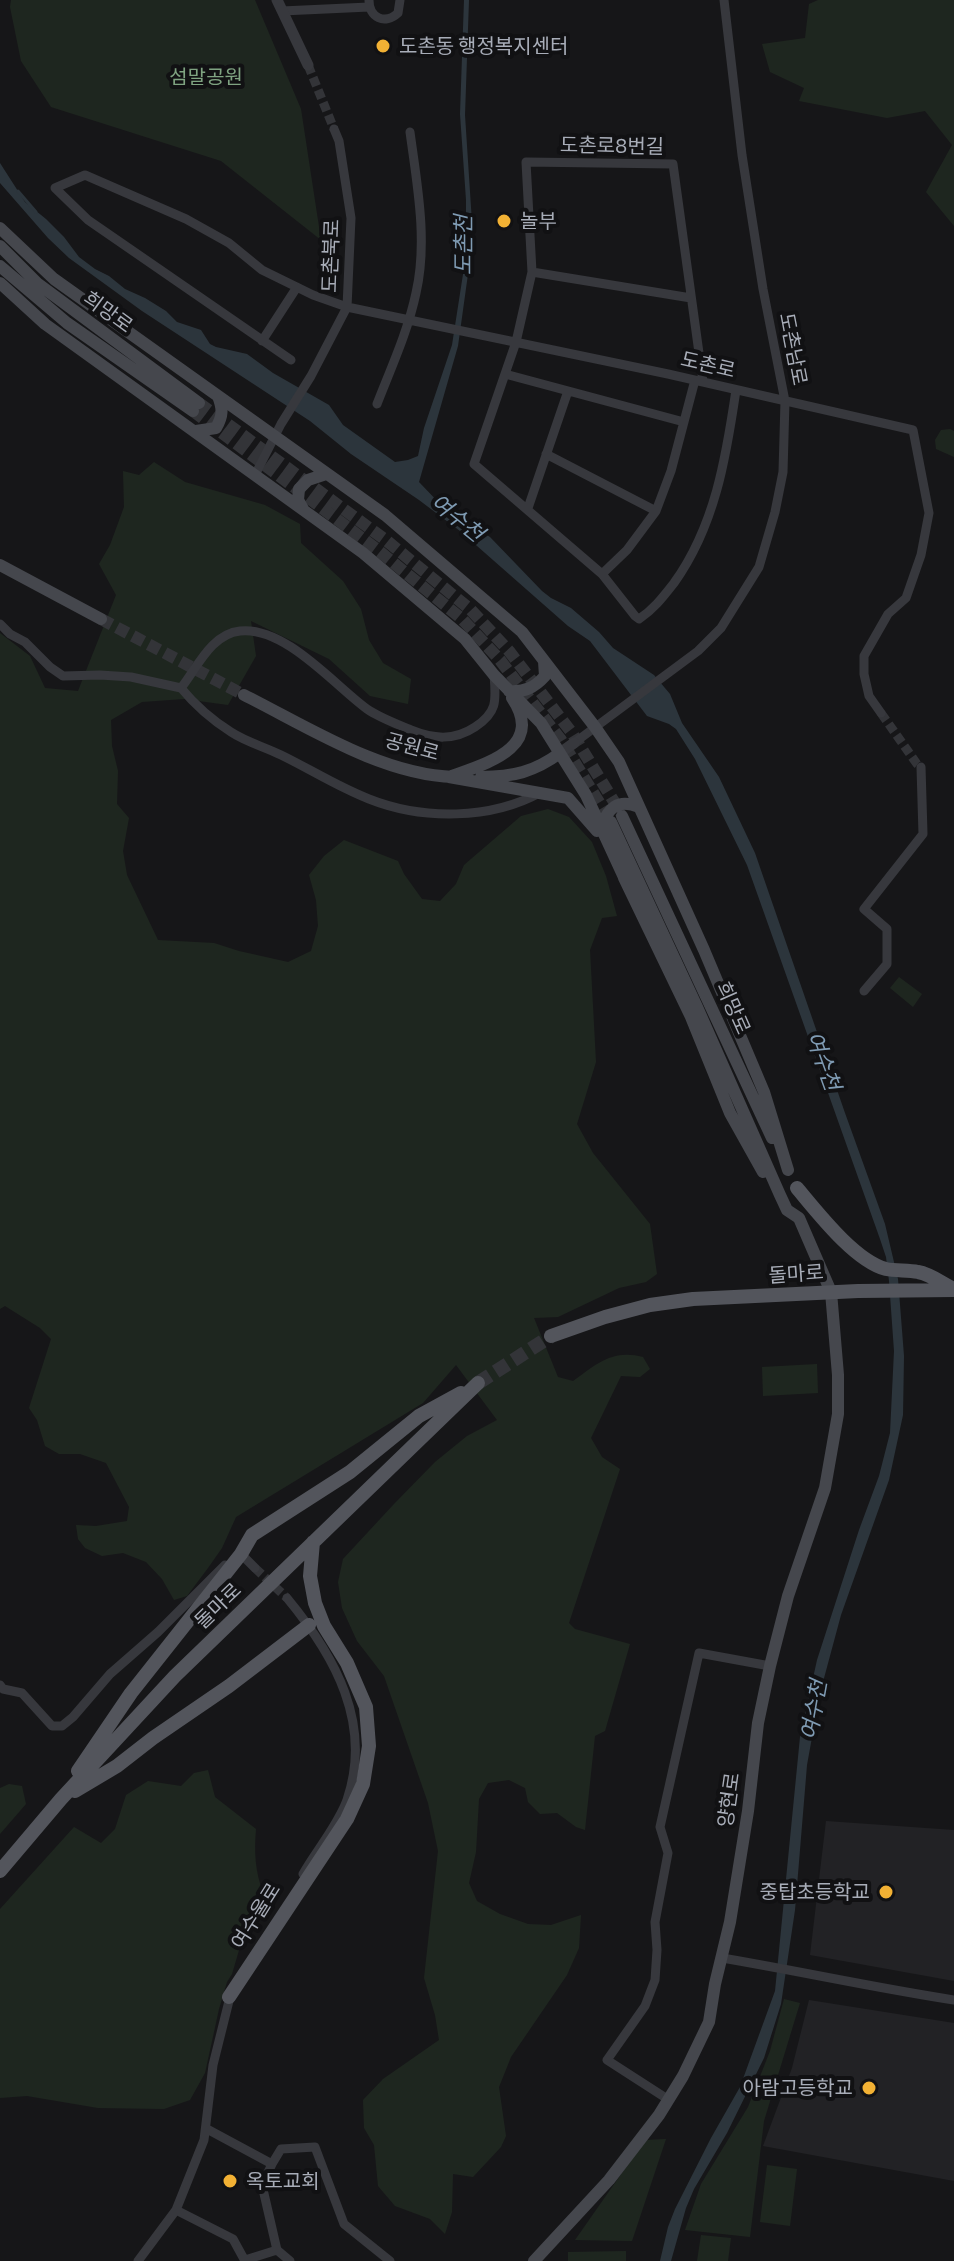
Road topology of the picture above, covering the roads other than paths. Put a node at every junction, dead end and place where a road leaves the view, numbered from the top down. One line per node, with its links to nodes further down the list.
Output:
1 (400, 0): 3 (street)
2 (724, 0): 25 (street, 도촌남로)
3 (369, 4): 4 (street)
4 (280, 6): 5 (street)
5 (308, 65)
6 (334, 129): 15 (street, 도촌북로)
7 (410, 132): 16 (street)
8 (0, 228): 24 (main road)
9 (0, 246): 10 (main road, 희망로)
10 (0, 266)
11 (532, 272): 14 (street); 14 (street, 도촌로8번길); 18 (street, 도촌로8번길)
12 (0, 283): 28 (main road)
13 (297, 287): 15 (street); 17 (street); 17 (street)
14 (691, 298): 21 (street, 도촌로8번길)
15 (347, 307): 16 (street); 29 (street, 도촌북로)
16 (408, 319): 18 (street, 도촌로); 26 (street)
17 (262, 341): 19 (street)
18 (516, 342): 20 (street, 도촌로8번길); 21 (street, 도촌로)
19 (291, 360)
20 (505, 374): 23 (street); 33 (street, 도촌로8번길)
21 (699, 381): 22 (street, 도촌로); 27 (street)
22 (736, 390): 25 (street, 도촌로); 37 (street)
23 (568, 391): 27 (street); 30 (street)
24 (218, 396): 28 (main road); 29 (main road)
25 (785, 401): 45 (street, 도촌로); 46 (street, 도촌남로)
26 (377, 404)
27 (684, 422): 35 (street)
28 (196, 431): 32 (main road)
29 (276, 438): 31 (main road); 32 (street)
30 (546, 454): 33 (street); 35 (street)
31 (326, 474): 34 (main road); 40 (main road)
32 (255, 475): 34 (main road)
33 (528, 508): 37 (street)
34 (305, 511): 41 (main road)
35 (656, 511): 37 (street)
36 (0, 565): 38 (main road)
37 (602, 574)
38 (101, 619)
39 (0, 624): 42 (street)
40 (544, 661): 43 (main road); 46 (main road)
41 (494, 675): 42 (street); 43 (main road); 50 (main road)
42 (181, 688): 51 (street)
43 (509, 691): 48 (main road)
44 (244, 695): 50 (main road, 공원로)
45 (881, 713)
46 (595, 727): 47 (street); 52 (main road)
47 (574, 743): 48 (street, 공원로)
48 (560, 753): 50 (main road, 공원로); 53 (main road)
49 (921, 767): 55 (street)
50 (449, 777): 51 (main road)
51 (541, 792): 54 (main road)
52 (639, 807): 53 (main road); 56 (main road)
53 (611, 821): 54 (main road); 56 (main road, 희망로); 58 (main road, 희망로)
54 (628, 886): 58 (main road)
55 (864, 991)
56 (788, 1170): 57 (main road, 희망로)
57 (797, 1188): 59 (main road, 희망로); 60 (main road)
58 (780, 1195): 59 (main road, 희망로)
59 (799, 1218): 61 (main road, 희망로)
60 (954, 1290): 61 (main road, 돌마로)
61 (831, 1292): 62 (main road, 돌마로); 68 (main road, 양현로)
62 (551, 1336)
63 (313, 1542): 64 (main road, 돌마로); 70 (main road, 돌마로); 73 (main road)
64 (241, 1554): 65 (street); 69 (street); 70 (main road)
65 (255, 1568)
66 (287, 1598): 67 (street, 여수울로)
67 (309, 1625): 70 (main road); 73 (street, 여수울로)
68 (770, 1666): 72 (main road, 양현로); 75 (street)
69 (0, 1685)
70 (61, 1799): 71 (main road, 돌마로)
71 (0, 1871)
72 (722, 1958): 74 (street); 75 (main road, 양현로)
73 (229, 1997): 76 (street, 여수울로)
74 (954, 2000)
75 (669, 2100): 84 (main road, 양현로)
76 (207, 2129): 77 (street); 78 (street, 여수울로)
77 (272, 2164): 79 (street); 83 (street)
78 (176, 2210): 80 (street); 81 (street, 여수울로)
79 (277, 2250): 80 (street); 82 (street)
80 (245, 2260)
81 (138, 2261)
82 (290, 2261)
83 (390, 2261)
84 (534, 2261)

